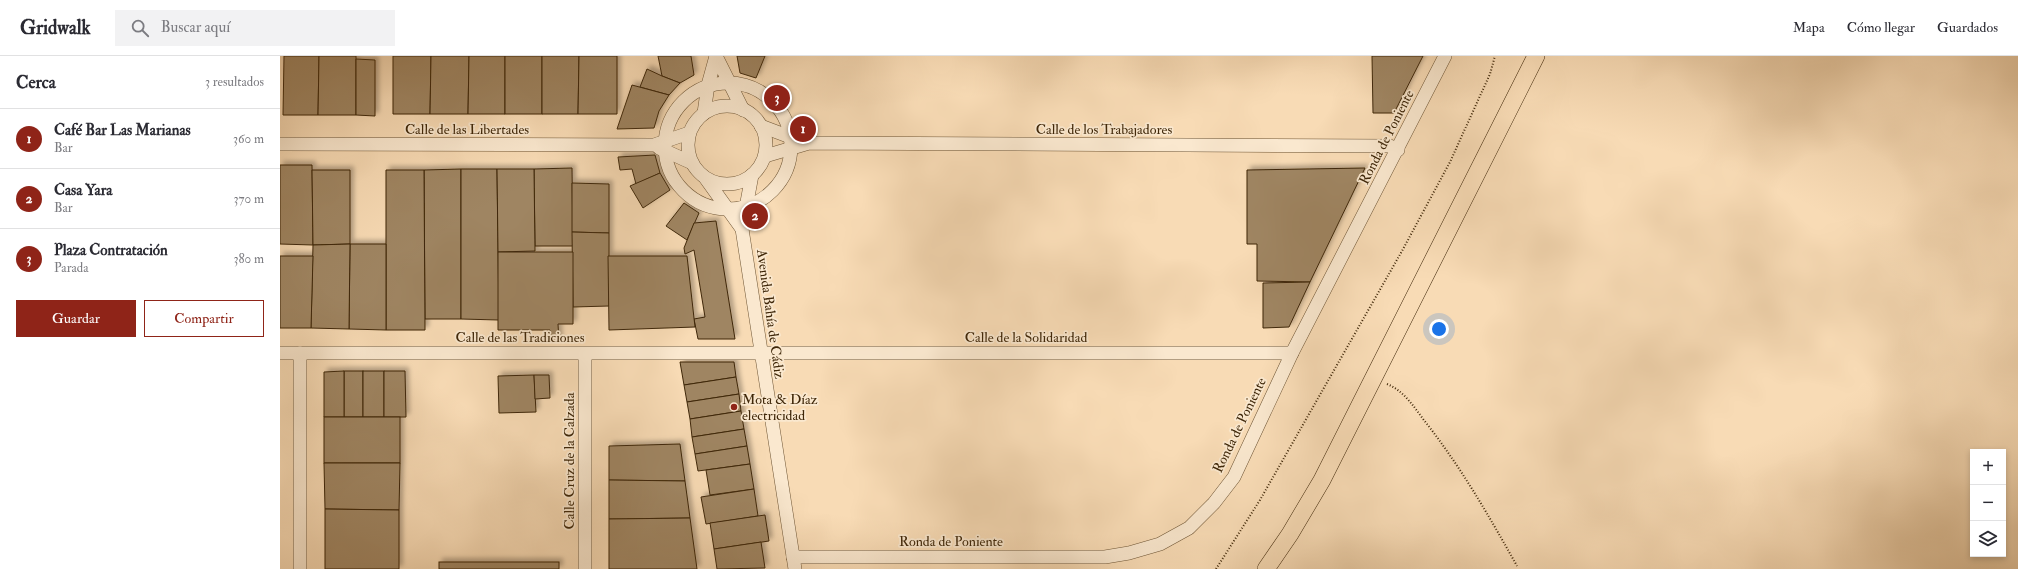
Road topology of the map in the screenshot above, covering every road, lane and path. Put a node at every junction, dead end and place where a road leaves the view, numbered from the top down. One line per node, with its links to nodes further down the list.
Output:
1 (716, 56): 5 (street); 6 (street)
2 (1445, 56): 14 (street, Ronda de Poniente)
3 (1495, 56): 32 (path)
4 (1536, 56): 27 (main road)
5 (730, 82): 6 (street); 7 (street); 11 (street)
6 (708, 85): 8 (street); 13 (street)
7 (743, 110): 8 (street); 9 (street)
8 (704, 113): 10 (street)
9 (761, 126): 11 (street, Calle de los Trabajadores); 15 (street)
10 (689, 133): 13 (street, Calle de las Libertades); 16 (street)
11 (791, 142): 14 (street, Calle de los Trabajadores); 15 (street); 19 (street)
12 (280, 144): 13 (street, Calle de las Libertades)
13 (661, 146): 16 (street, Calle de las Libertades); 20 (street)
14 (1398, 150): 25 (street, Ronda de Poniente)
15 (764, 156): 17 (street)
16 (692, 163): 18 (street)
17 (752, 175): 18 (street); 19 (street, Avenida Bahía de Cádiz)
18 (706, 178): 20 (street, Avenida Bahía de Cádiz)
19 (747, 206): 20 (street); 21 (street, Avenida Bahía de Cádiz)
20 (729, 209): 21 (street, Avenida Bahía de Cádiz)
21 (742, 229): 24 (street, Avenida Bahía de Cádiz)
22 (280, 353): 23 (street, Calle de las Tradiciones)
23 (300, 353): 26 (street, Calle de las Tradiciones); 30 (street)
24 (761, 353): 25 (street, Calle de la Solidaridad); 26 (street, Calle de las Tradiciones); 28 (street, Avenida Bahía de Cádiz)
25 (1292, 353): 28 (street, Ronda de Poniente)
26 (585, 354): 31 (street, Calle Cruz de la Calzada)
27 (1373, 378): 29 (path); 33 (main road)
28 (794, 563)
29 (1517, 566)
30 (300, 569)
31 (585, 569)
32 (1216, 569)
33 (1266, 569)

